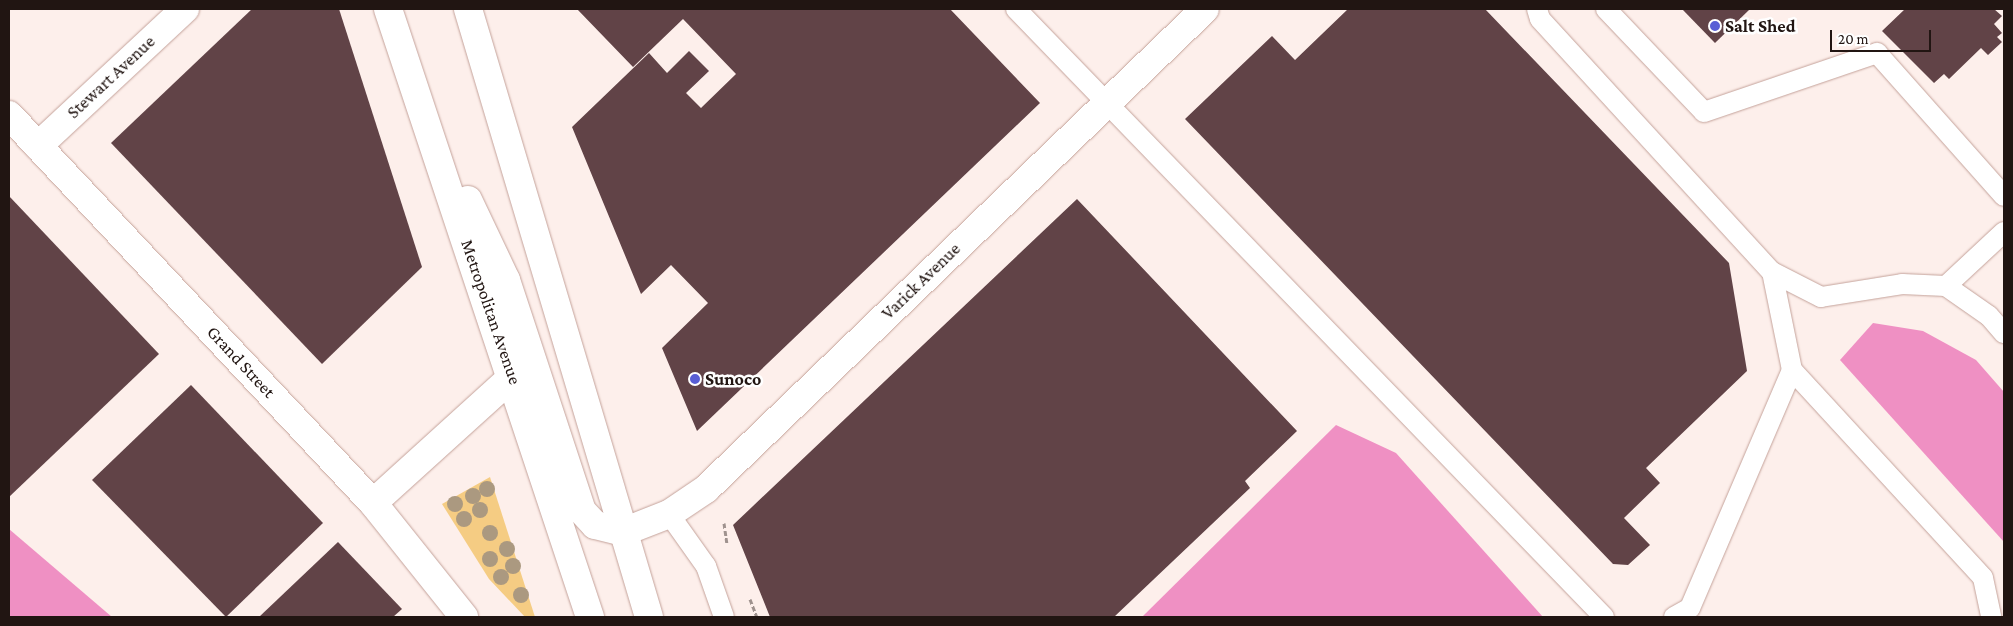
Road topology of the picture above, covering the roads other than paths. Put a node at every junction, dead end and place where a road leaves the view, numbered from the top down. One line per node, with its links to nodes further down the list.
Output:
1 (185, 9): 12 (main road, Stewart Avenue)
2 (388, 9): 9 (main road, Metropolitan Avenue)
3 (468, 9): 22 (main road)
4 (1016, 9): 10 (lane)
5 (1205, 9): 10 (main road, Varick Avenue)
6 (1523, 9): 8 (lane)
7 (1606, 9): 13 (lane)
8 (1539, 14): 15 (lane)
9 (411, 79): 19 (main road, Metropolitan Avenue); 22 (main road)
10 (1106, 103): 21 (main road, Varick Avenue); 28 (lane)
11 (9, 116): 12 (main road, Grand Street)
12 (38, 146): 20 (main road, Grand Street)
13 (2004, 196)
14 (2004, 232): 16 (lane)
15 (1772, 272): 16 (lane); 18 (lane)
16 (1946, 286): 17 (lane)
17 (2004, 333)
18 (1792, 370): 23 (lane); 29 (lane)
19 (513, 376): 20 (main road); 25 (main road, Metropolitan Avenue)
20 (373, 503): 24 (main road, Grand Street)
21 (669, 514): 22 (main road, Varick Avenue); 27 (lane)
22 (623, 532): 26 (main road)
23 (1688, 614)
24 (464, 617)
25 (590, 617)
26 (649, 617)
27 (724, 617)
28 (1604, 617)
29 (1991, 617)

